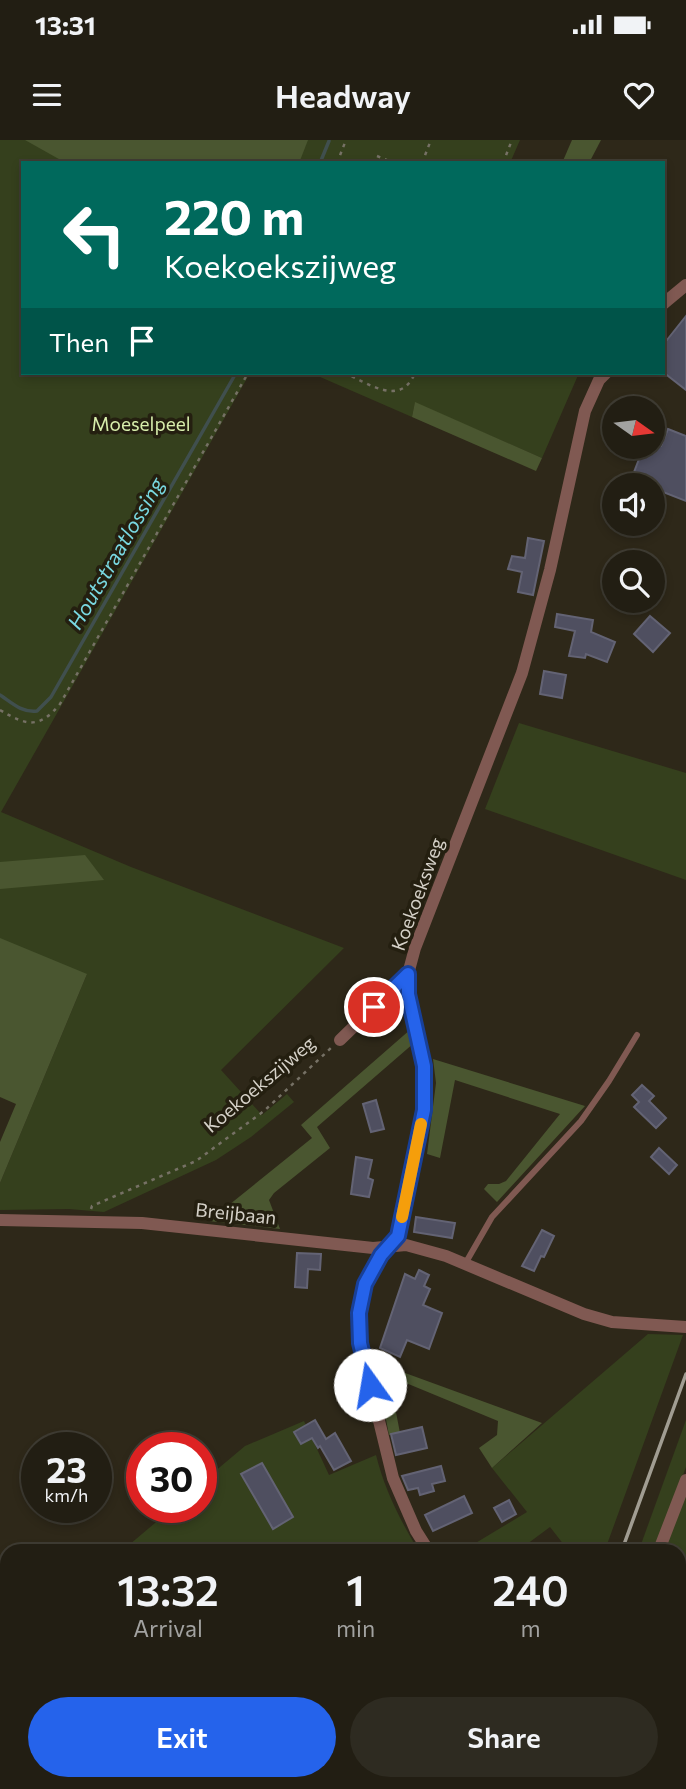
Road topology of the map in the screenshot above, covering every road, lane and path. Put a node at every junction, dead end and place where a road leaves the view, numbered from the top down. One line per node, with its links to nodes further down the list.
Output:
1 (346, 140): 5 (path)
2 (431, 140): 7 (path)
3 (512, 140): 8 (path)
4 (377, 156): 6 (path)
5 (338, 161)
6 (389, 161)
7 (423, 161)
8 (504, 161)
9 (686, 285): 10 (street)
10 (665, 302)
11 (247, 375): 15 (path)
12 (349, 375): 13 (path)
13 (414, 375)
14 (604, 375): 16 (street, Koekoeksweg)
15 (0, 710)
16 (408, 974): 18 (street, Koekoekszijweg); 21 (street, Koekoeksweg)
17 (637, 1035): 22 (lane)
18 (340, 1040): 20 (path, Koekoekszijweg)
19 (0, 1220): 20 (street, Breijbaan)
20 (85, 1221): 21 (street, Breijbaan)
21 (390, 1245): 22 (street, Breijbaan); 25 (street, Koekoeksweg)
22 (465, 1264): 23 (street, Breijbaan)
23 (686, 1327)
24 (686, 1480): 26 (street)
25 (424, 1544)
26 (661, 1544)

